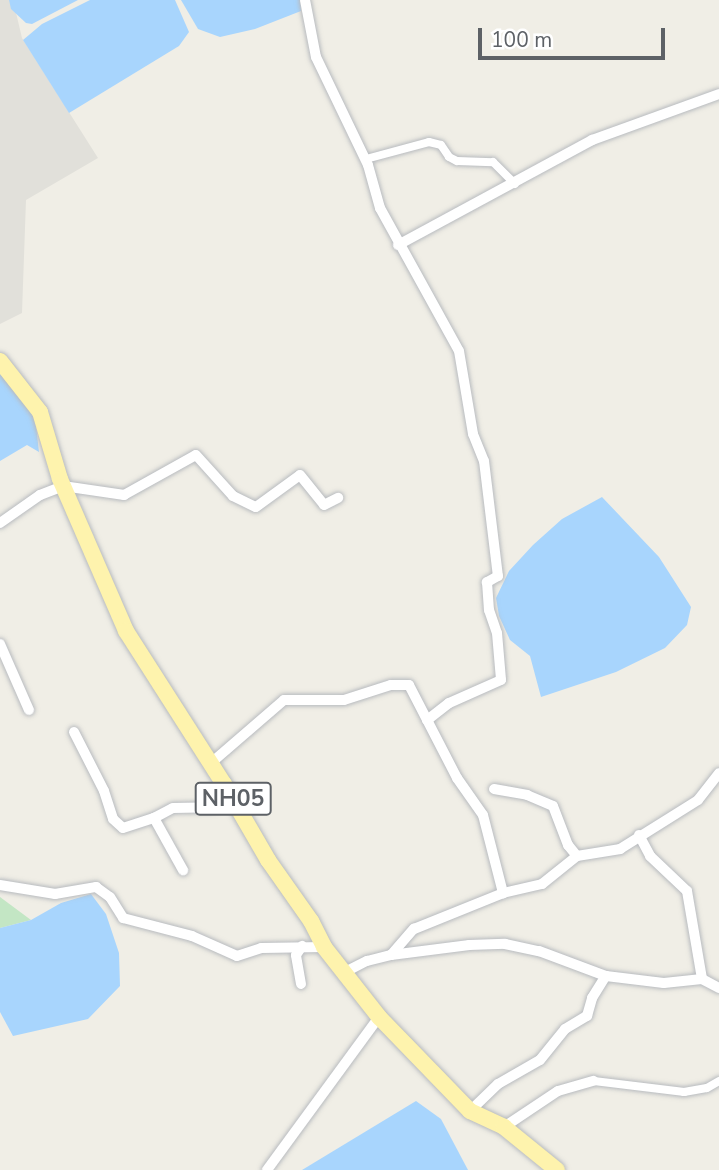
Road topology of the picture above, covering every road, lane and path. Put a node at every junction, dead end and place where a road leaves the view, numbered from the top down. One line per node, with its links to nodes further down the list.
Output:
1 (305, 0): 3 (street)
2 (719, 94): 4 (street)
3 (366, 159): 4 (street); 5 (street)
4 (514, 184): 5 (street)
5 (398, 245): 12 (street)
6 (0, 361): 7 (main road, NH05)
7 (63, 486): 8 (street); 9 (street); 14 (main road, NH05)
8 (338, 498)
9 (0, 523)
10 (0, 644): 11 (street)
11 (29, 710)
12 (428, 720): 14 (street); 23 (street)
13 (74, 732): 18 (street)
14 (211, 763): 17 (main road, NH05)
15 (719, 773): 19 (street)
16 (494, 789): 20 (street)
17 (235, 802): 18 (street); 25 (main road, NH05)
18 (154, 818): 21 (street)
19 (639, 835): 20 (street); 29 (street)
20 (577, 856): 23 (street)
21 (183, 870)
22 (0, 885): 24 (street)
23 (503, 893): 26 (street)
24 (302, 946): 25 (street); 30 (street)
25 (324, 947): 27 (main road, NH05)
26 (391, 955): 27 (street); 28 (street)
27 (345, 972): 32 (main road, NH05)
28 (606, 976): 29 (street); 35 (street)
29 (702, 979): 31 (street)
30 (301, 984)
31 (719, 988)
32 (379, 1017): 35 (main road, NH05); 37 (street)
33 (594, 1081): 34 (street); 36 (street)
34 (719, 1081)
35 (470, 1111): 36 (main road, NH05)
36 (503, 1127): 38 (main road, NH05)
37 (267, 1170)
38 (557, 1170)

